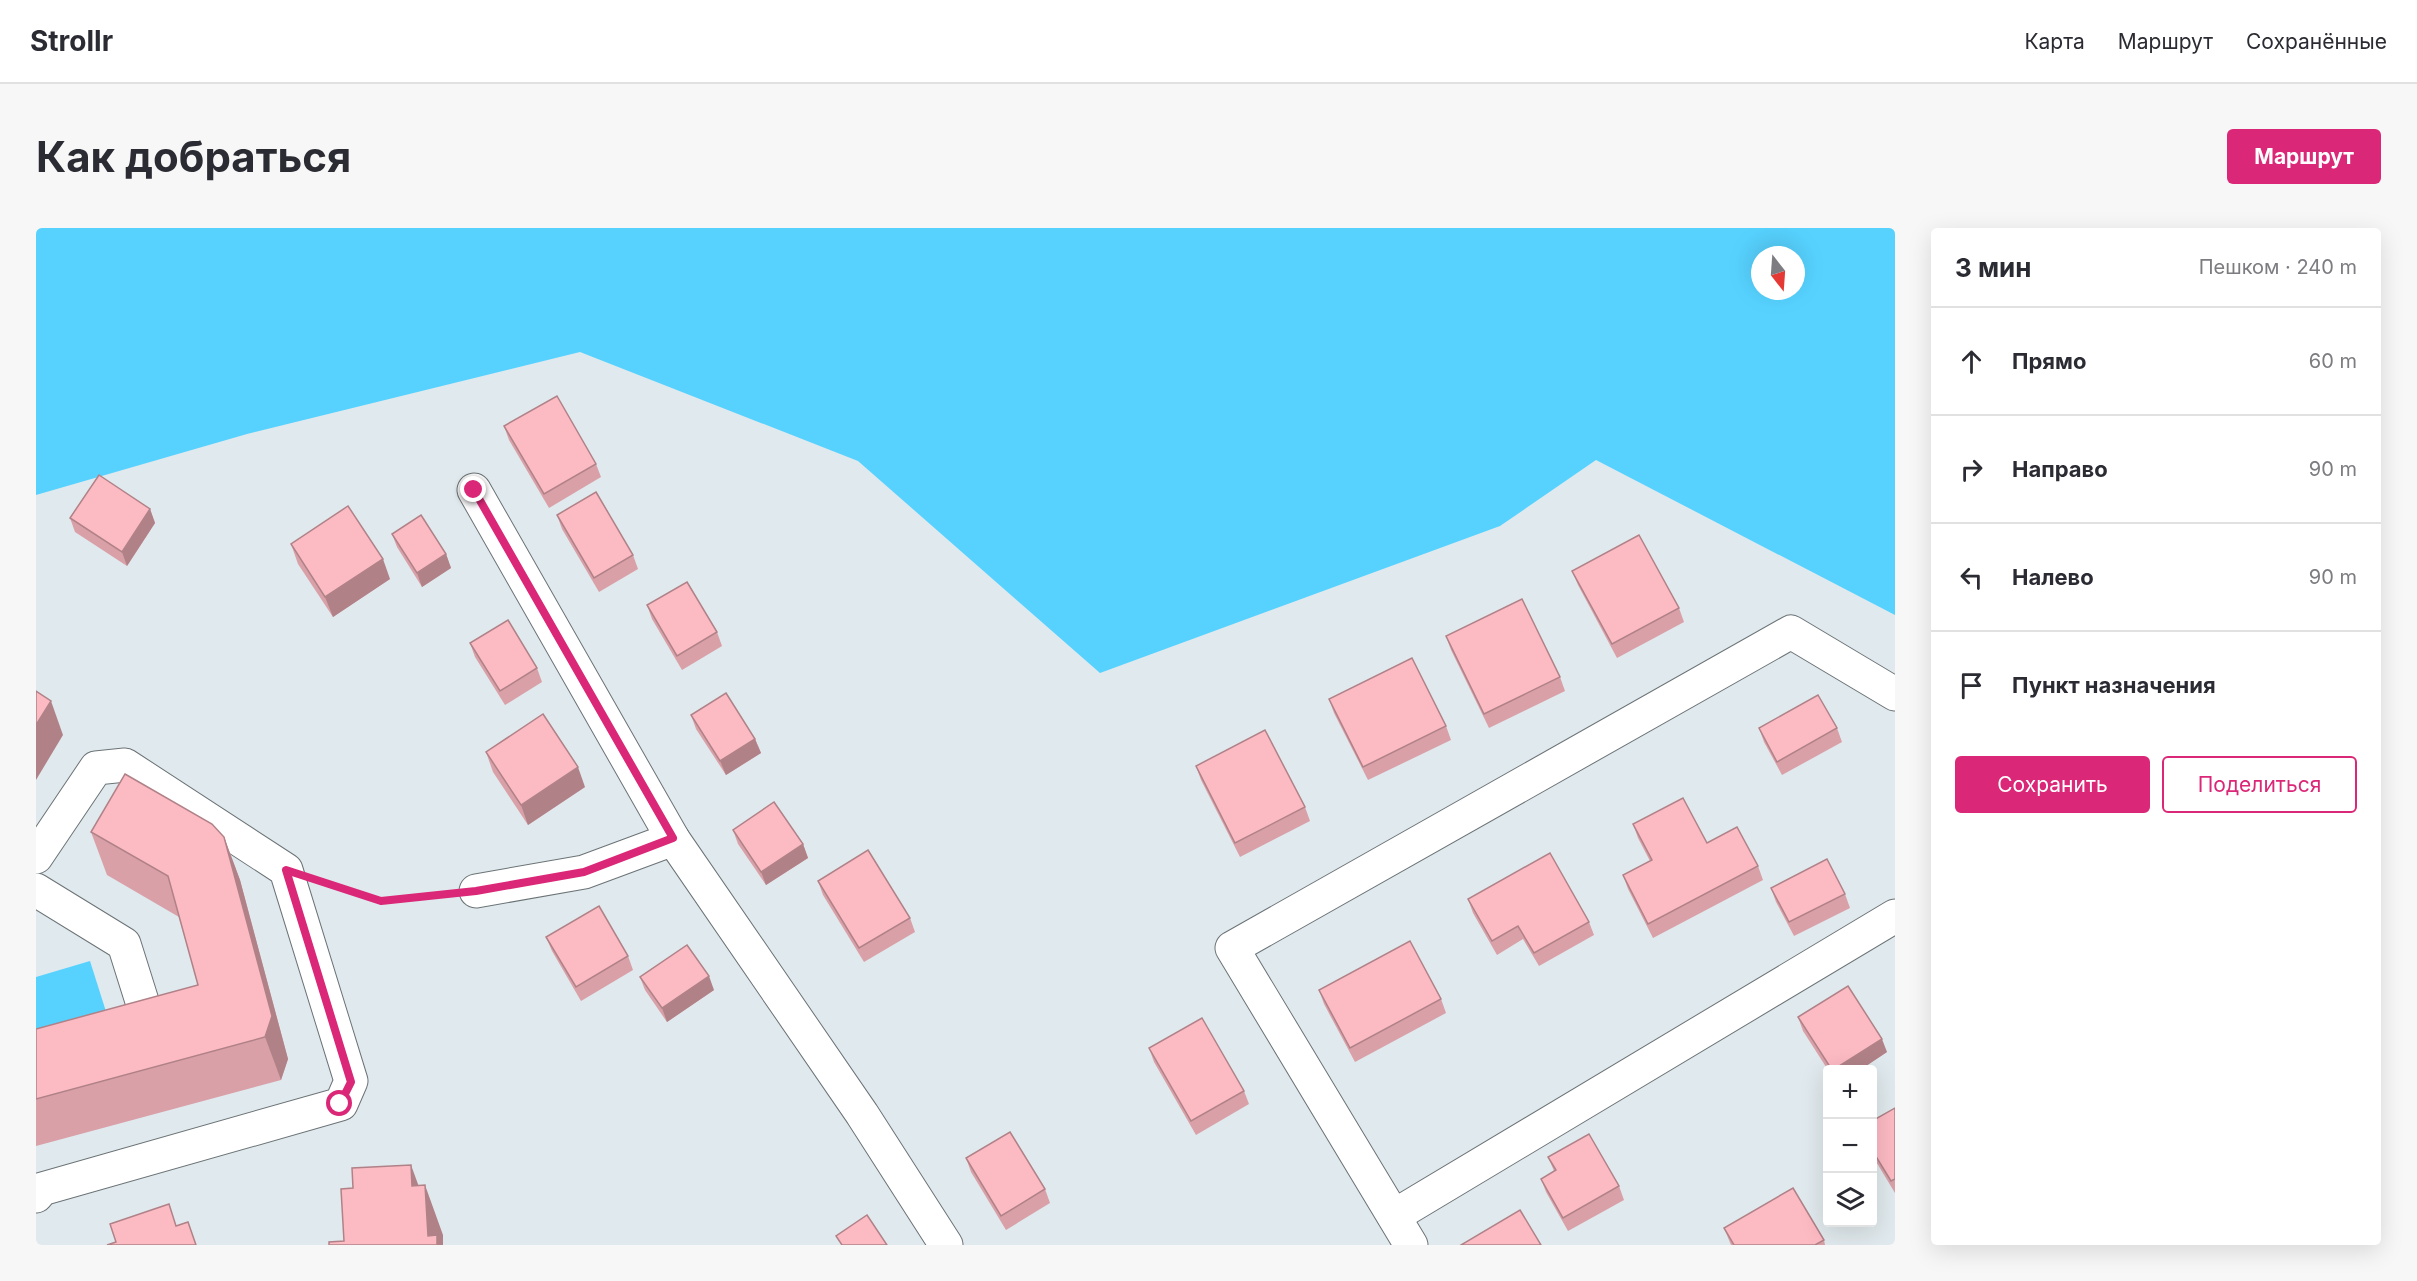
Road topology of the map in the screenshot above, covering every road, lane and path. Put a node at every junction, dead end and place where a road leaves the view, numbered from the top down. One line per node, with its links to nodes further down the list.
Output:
1 (474, 490): 4 (street)
2 (1895, 694): 11 (street)
3 (42, 836): 5 (street)
4 (673, 838): 7 (street); 12 (street)
5 (286, 870): 7 (path); 10 (street)
6 (36, 890): 9 (street)
7 (476, 891)
8 (1895, 916): 11 (street)
9 (146, 1014)
10 (36, 1196)
11 (1394, 1216): 13 (street)
12 (946, 1245)
13 (1411, 1245)

